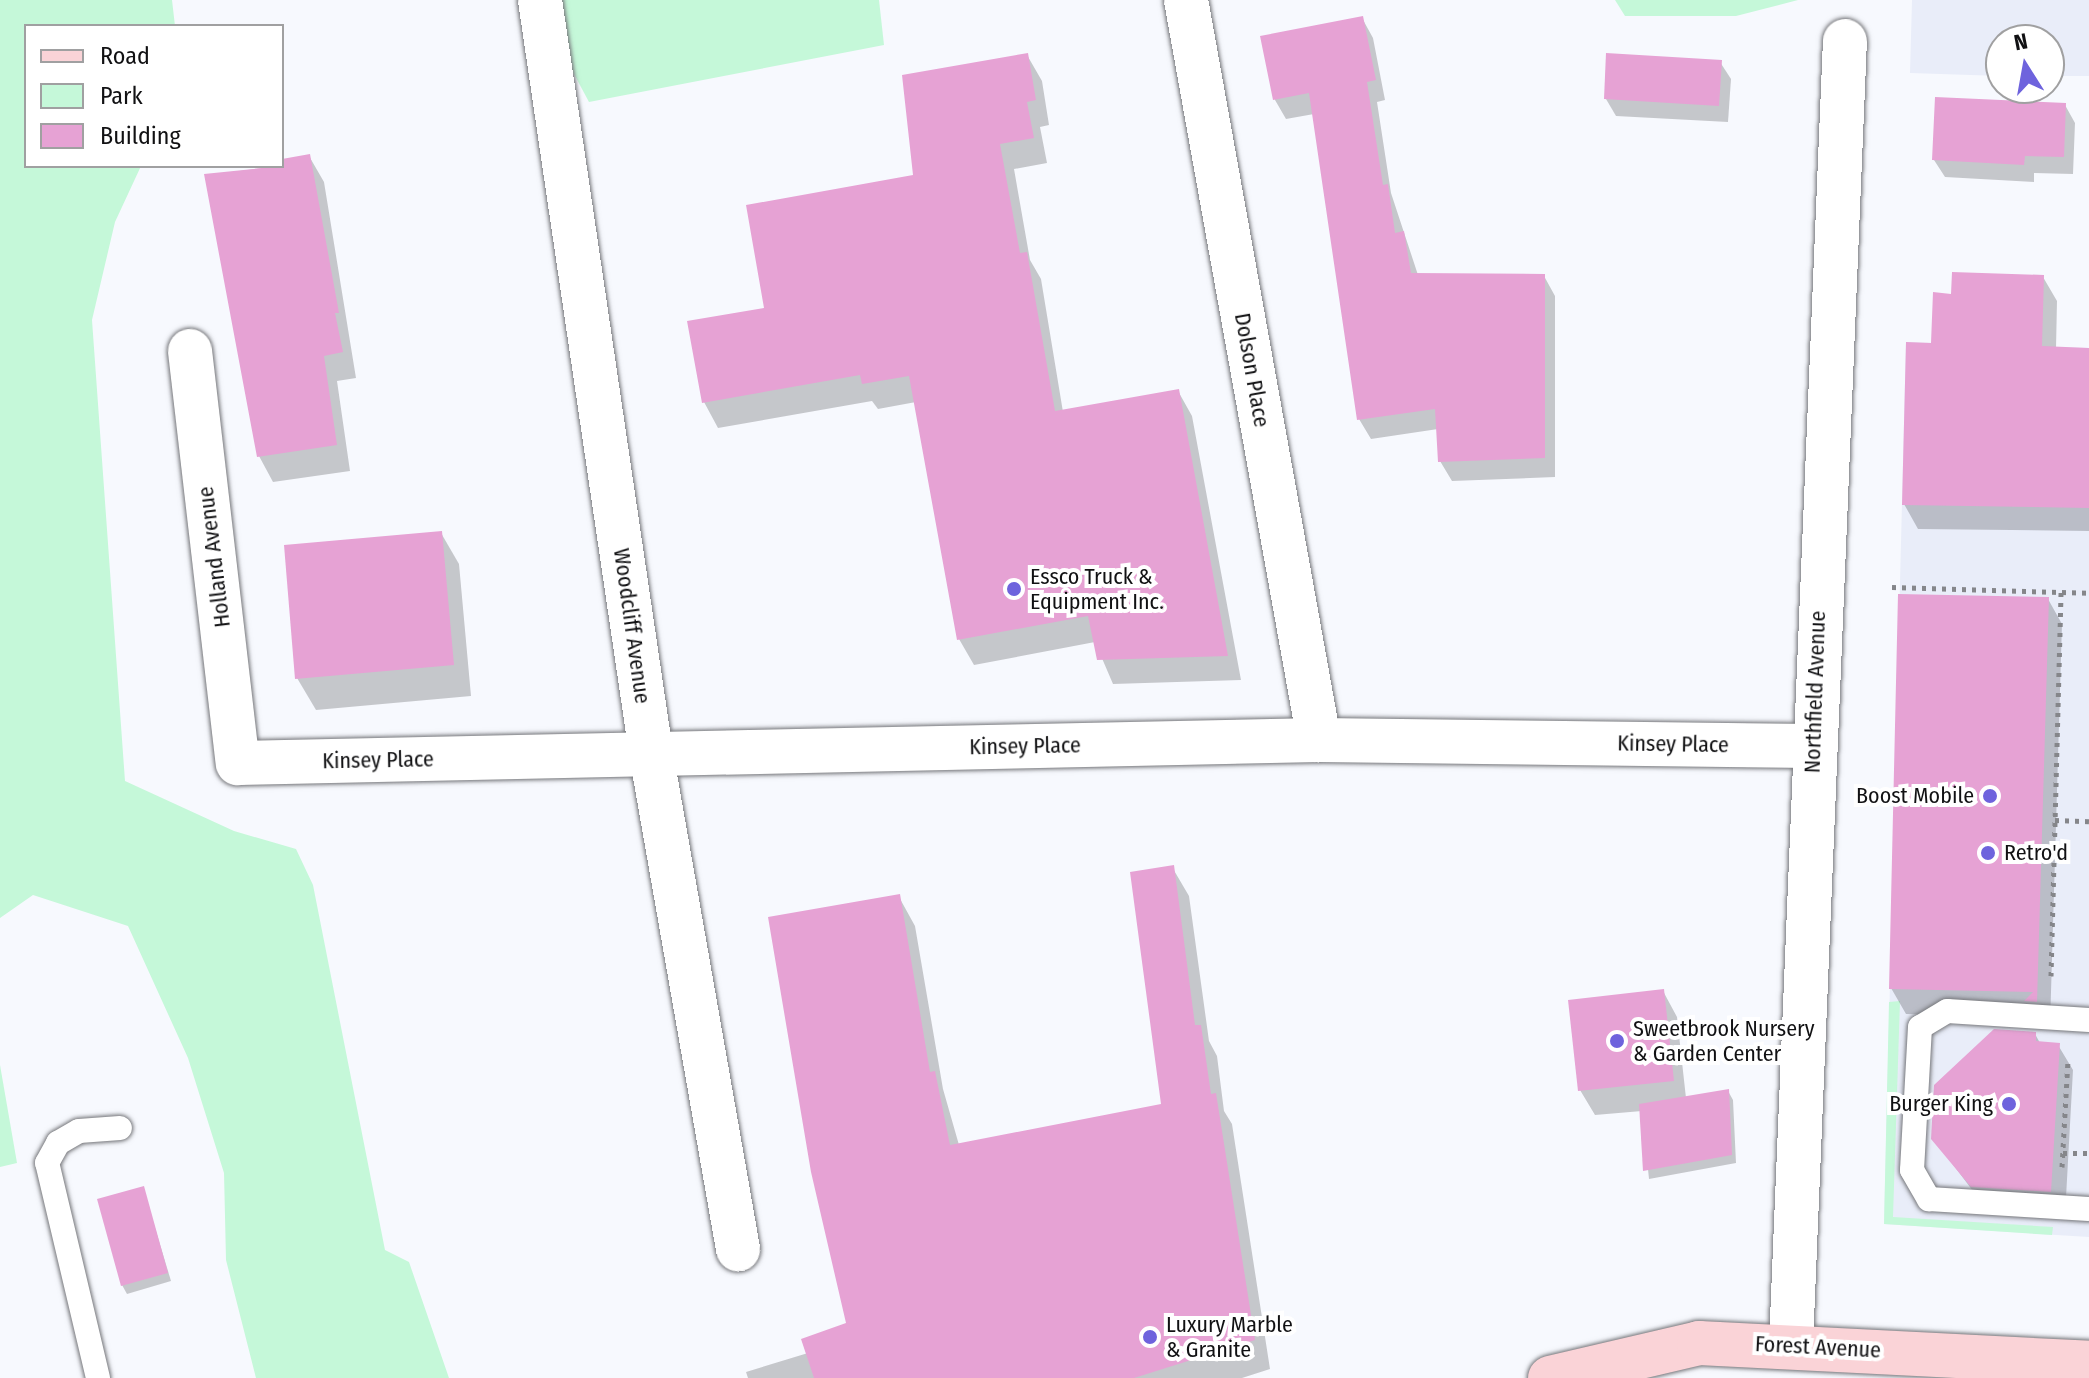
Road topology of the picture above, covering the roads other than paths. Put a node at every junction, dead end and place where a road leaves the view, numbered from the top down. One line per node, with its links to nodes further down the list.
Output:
1 (540, 0): 7 (street, Woodcliff Avenue)
2 (1186, 0): 5 (street, Dolson Place)
3 (1845, 41): 6 (street, Northfield Avenue)
4 (190, 351): 8 (street, Holland Avenue)
5 (1319, 740): 6 (street, Kinsey Place); 7 (street, Kinsey Place)
6 (1813, 746): 13 (street, Northfield Avenue)
7 (651, 753): 8 (street, Kinsey Place); 12 (street, Woodcliff Avenue)
8 (238, 763)
9 (2089, 1020): 11 (lane)
10 (120, 1128): 16 (lane)
11 (2089, 1209)
12 (738, 1249)
13 (1791, 1344): 14 (main road, Forest Avenue); 15 (main road, Forest Avenue)
14 (2089, 1363)
15 (1601, 1370): 17 (main road, Forest Avenue)
16 (98, 1378)
17 (1550, 1378)

